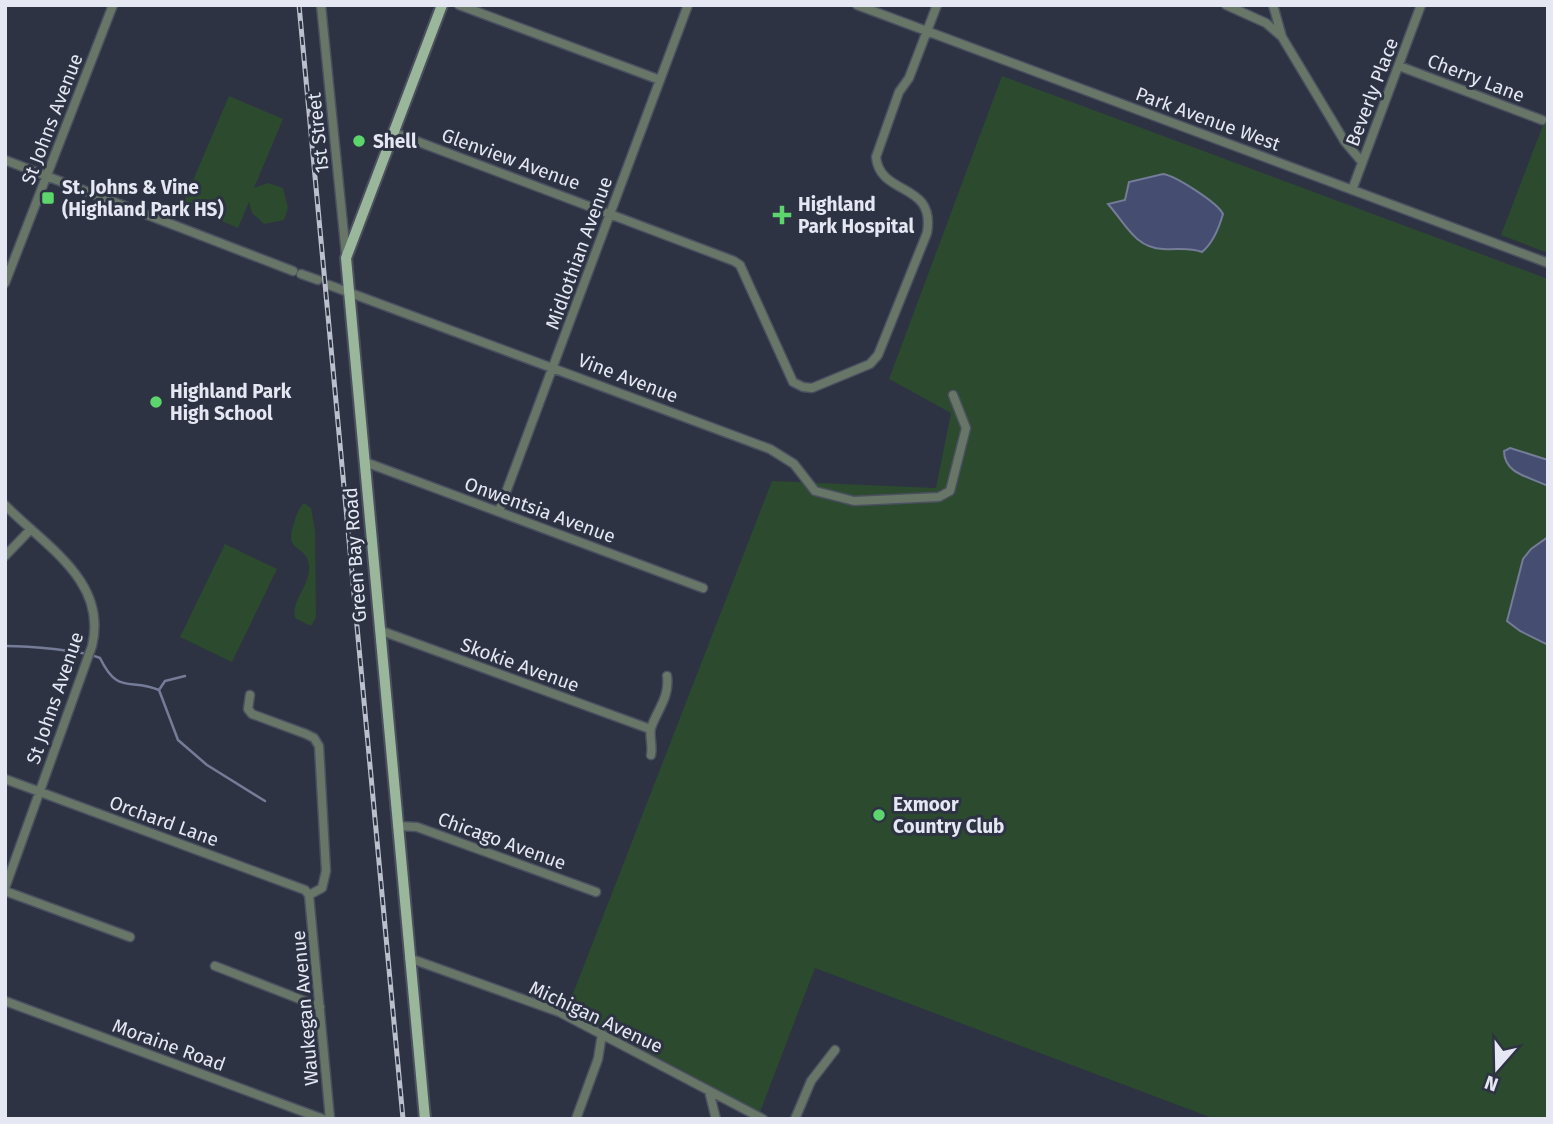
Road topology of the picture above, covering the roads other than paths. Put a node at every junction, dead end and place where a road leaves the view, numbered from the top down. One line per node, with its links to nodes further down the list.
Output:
1 (113, 5): 19 (street, St Johns Avenue)
2 (321, 5): 22 (street, 1st Street)
3 (442, 5): 16 (main road, Green Bay Road)
4 (460, 5): 14 (street)
5 (688, 5): 14 (street, Midlothian Avenue)
6 (857, 5): 11 (street, Park Avenue West)
7 (937, 5): 11 (street)
8 (1226, 5): 12 (street)
9 (1273, 5): 12 (street)
10 (1422, 5): 13 (street, Beverly Place)
11 (927, 31): 20 (street, Park Avenue West); 21 (street, Glenview Avenue)
12 (1282, 37): 18 (street)
13 (1399, 66): 15 (street, Cherry Lane); 18 (street, Beverly Place)
14 (660, 80): 21 (street, Midlothian Avenue)
15 (1542, 120)
16 (395, 132): 21 (street, Glenview Avenue); 22 (main road, Green Bay Road)
17 (5, 160): 19 (street)
18 (1362, 162): 20 (street, Beverly Place)
19 (47, 176): 24 (street); 25 (street, St Johns Avenue)
20 (1352, 190): 23 (street, Park Avenue West)
21 (610, 213): 28 (street, Midlothian Avenue)
22 (346, 258): 27 (main road, Green Bay Road)
23 (1548, 263)
24 (318, 280)
25 (5, 283)
26 (329, 285): 27 (street, Vine Avenue)
27 (349, 292): 28 (street, Vine Avenue); 30 (main road, Green Bay Road)
28 (554, 367): 29 (street, Vine Avenue); 32 (street, Midlothian Avenue)
29 (953, 395)
30 (365, 462): 32 (street, Onwentsia Avenue); 36 (main road, Green Bay Road)
31 (5, 505): 33 (street, St Johns Avenue)
32 (499, 511): 35 (street, Onwentsia Avenue)
33 (31, 530): 34 (street); 42 (street, St Johns Avenue)
34 (5, 556)
35 (703, 588)
36 (379, 631): 39 (street, Skokie Avenue); 43 (main road, Green Bay Road)
37 (667, 676): 39 (street)
38 (250, 695): 46 (street)
39 (650, 729): 40 (street)
40 (651, 755)
41 (5, 779): 42 (street, Orchard Lane)
42 (40, 791): 44 (street, St Johns Avenue); 46 (street, Orchard Lane)
43 (397, 826): 45 (street, Chicago Avenue); 48 (main road, Green Bay Road)
44 (5, 890): 47 (street)
45 (596, 892)
46 (309, 895): 51 (street, Waukegan Avenue)
47 (130, 937)
48 (409, 958): 52 (street, Michigan Avenue); 57 (main road, Green Bay Road)
49 (215, 966): 51 (street)
50 (5, 1001): 55 (street, Moraine Road)
51 (320, 1007): 56 (street, Waukegan Avenue)
52 (602, 1034): 54 (street, Michigan Avenue); 58 (street)
53 (835, 1050): 61 (street)
54 (709, 1091): 59 (street); 60 (street, Michigan Avenue)
55 (323, 1119)
56 (330, 1119)
57 (425, 1119)
58 (576, 1119)
59 (716, 1119)
60 (763, 1119)
61 (795, 1119)

